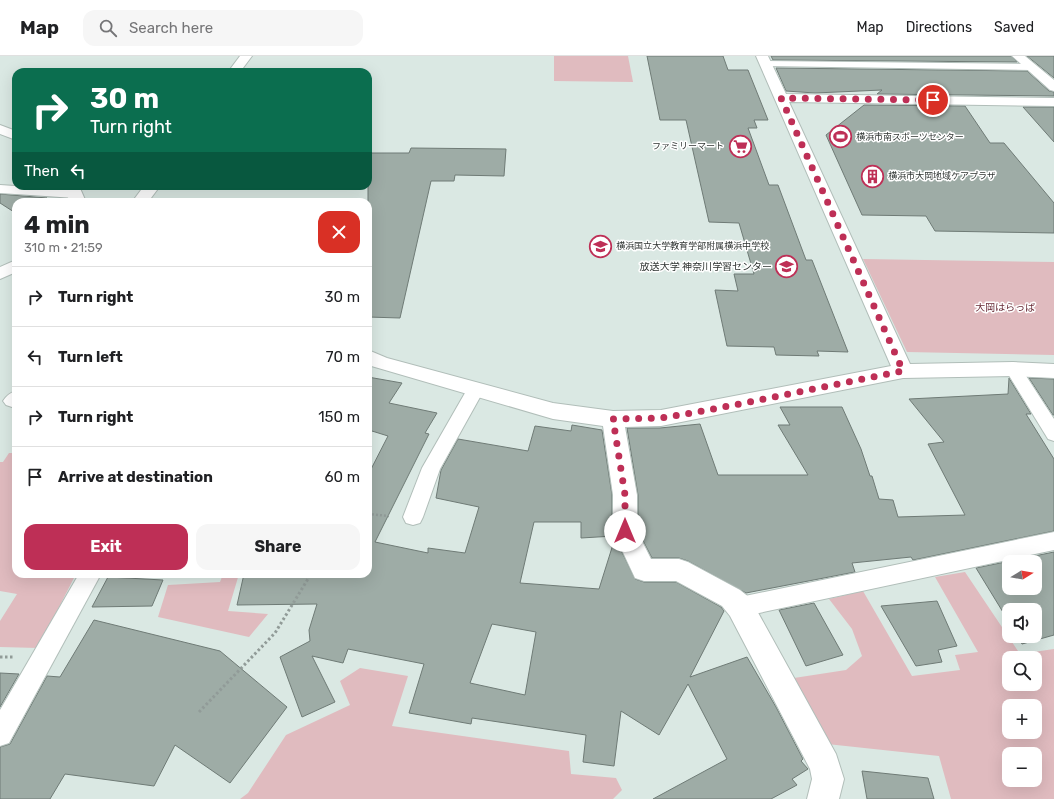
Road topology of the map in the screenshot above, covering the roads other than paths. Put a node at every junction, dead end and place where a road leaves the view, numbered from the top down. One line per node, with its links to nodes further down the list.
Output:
1 (246, 56): 5 (street)
2 (1018, 56): 4 (street)
3 (764, 60): 4 (lane); 7 (street)
4 (1030, 67): 6 (street)
5 (237, 68)
6 (1054, 87)
7 (781, 98): 8 (street); 19 (street)
8 (1054, 102)
9 (0, 129): 10 (street)
10 (12, 134)
11 (0, 189): 12 (lane)
12 (12, 190)
13 (15, 190): 14 (lane)
14 (75, 194)
15 (12, 267): 16 (street)
16 (0, 274)
17 (372, 359): 21 (street)
18 (1013, 369): 19 (street); 20 (street); 23 (lane)
19 (903, 371): 22 (street)
20 (1054, 371)
21 (475, 390): 22 (street); 24 (lane)
22 (613, 419): 27 (street)
23 (1054, 434)
24 (413, 517)
25 (1054, 541): 27 (lane)
26 (88, 578): 28 (lane)
27 (740, 607): 29 (street)
28 (0, 734)
29 (823, 799)

